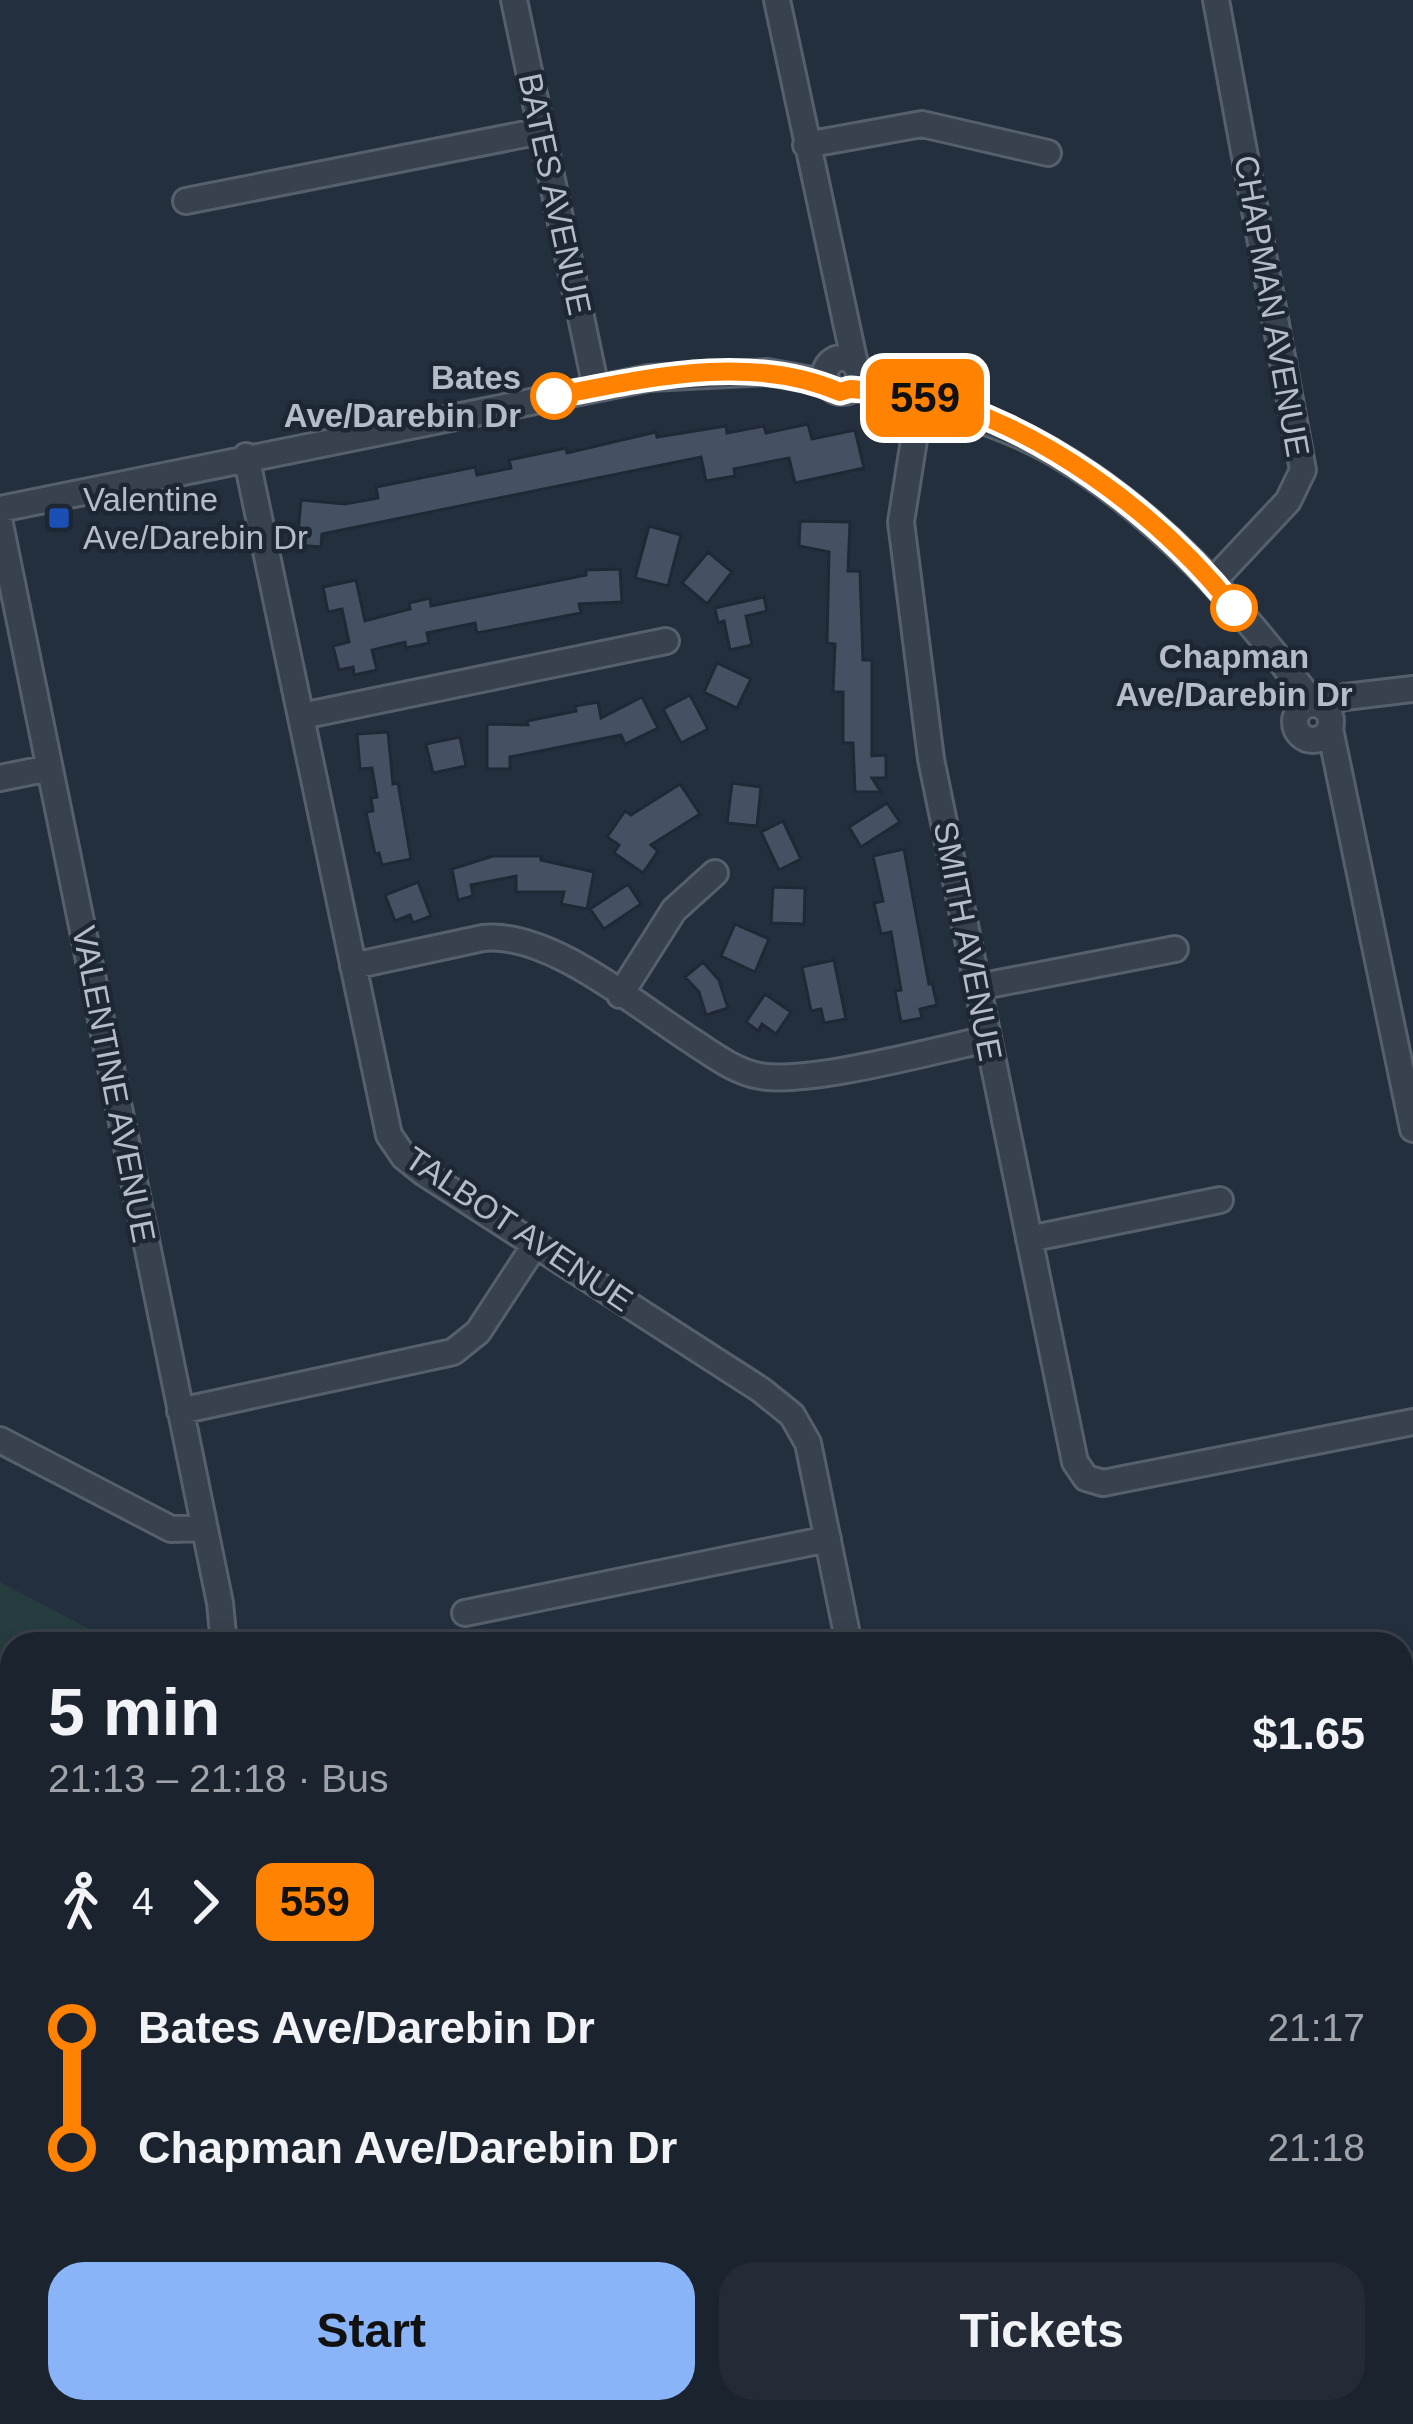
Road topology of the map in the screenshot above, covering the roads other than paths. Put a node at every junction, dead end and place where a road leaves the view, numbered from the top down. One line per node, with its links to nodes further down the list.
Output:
1 (514, 0): 4 (street, BATES AVENUE)
2 (777, 0): 5 (street)
3 (1216, 0): 14 (street, CHAPMAN AVENUE)
4 (542, 131): 7 (street); 9 (street, BATES AVENUE)
5 (806, 145): 6 (street); 8 (street)
6 (1048, 153)
7 (186, 201)
8 (842, 371): 9 (street); 10 (street)
9 (596, 388): 11 (street)
10 (916, 395): 14 (street); 24 (street, SMITH AVENUE)
11 (246, 456): 12 (street); 17 (street, TALBOT AVENUE)
12 (0, 509)
13 (0, 524): 19 (street, VALENTINE AVENUE)
14 (1213, 580): 18 (street)
15 (666, 641): 17 (street)
16 (1413, 689): 18 (street)
17 (302, 716): 23 (street, TALBOT AVENUE)
18 (1316, 719): 27 (street)
19 (49, 768): 20 (street); 31 (street, VALENTINE AVENUE)
20 (0, 778)
21 (715, 873): 25 (street)
22 (1175, 949): 24 (street)
23 (353, 966): 25 (street); 30 (street, TALBOT AVENUE)
24 (978, 988): 26 (street, SMITH AVENUE)
25 (620, 995): 26 (street)
26 (988, 1039): 29 (street, SMITH AVENUE)
27 (1413, 1129)
28 (1220, 1200): 29 (street)
29 (1029, 1238): 34 (street, SMITH AVENUE)
30 (535, 1245): 31 (street); 37 (street, TALBOT AVENUE)
31 (180, 1411): 36 (street, VALENTINE AVENUE)
32 (1413, 1422): 34 (street)
33 (0, 1441): 36 (street)
34 (1086, 1478): 35 (street)
35 (1070, 1501)
36 (204, 1528): 39 (street, VALENTINE AVENUE)
37 (828, 1539): 38 (street); 40 (street, TALBOT AVENUE)
38 (465, 1613)
39 (223, 1632)
40 (847, 1632)

